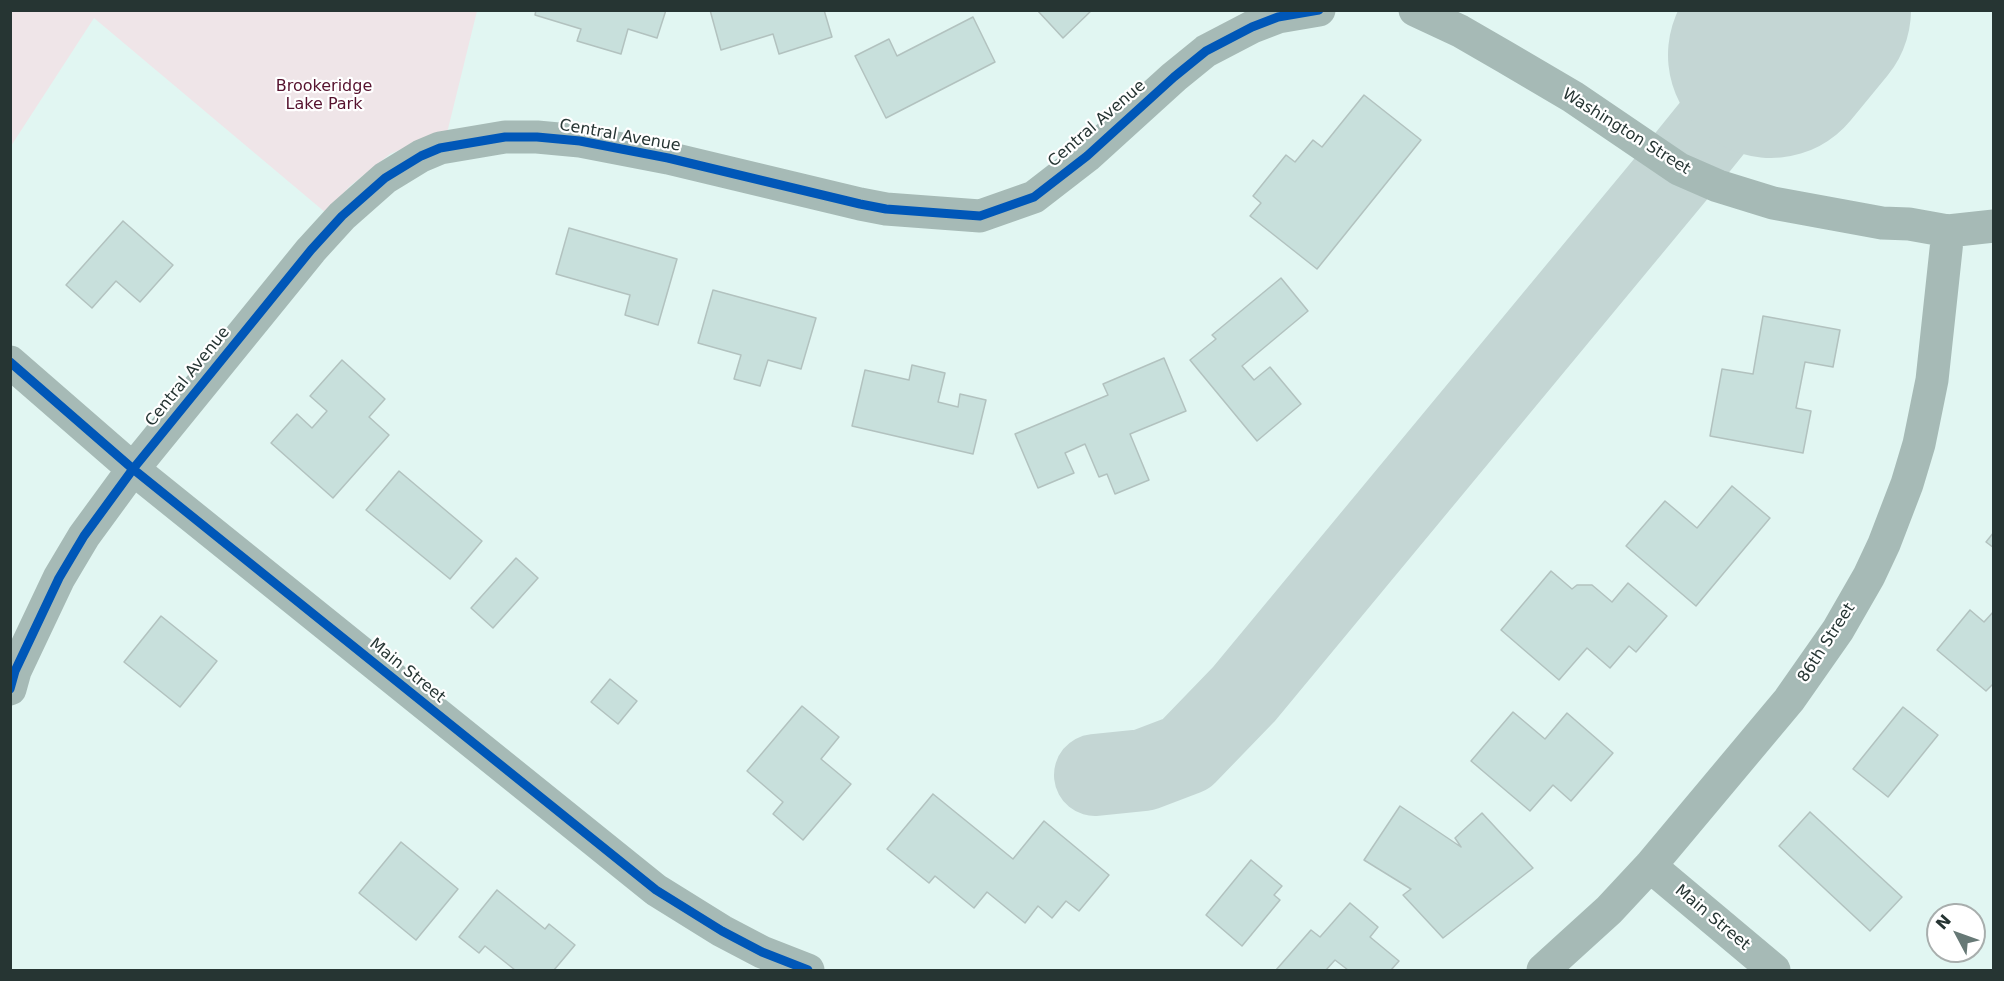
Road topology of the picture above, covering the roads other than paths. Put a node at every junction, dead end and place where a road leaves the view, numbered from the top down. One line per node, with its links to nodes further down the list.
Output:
1 (1319, 10): 6 (street, Central Avenue)
2 (1415, 10): 4 (street, Washington Street)
3 (1994, 226): 4 (street, Washington Street)
4 (1947, 231): 8 (street, 86th Street)
5 (10, 362): 6 (street, Main Street)
6 (133, 469): 7 (street, Central Avenue); 9 (street, Main Street)
7 (10, 689)
8 (1650, 866): 10 (street, 86th Street); 11 (street, Main Street)
9 (808, 970)
10 (1543, 970)
11 (1774, 970)

